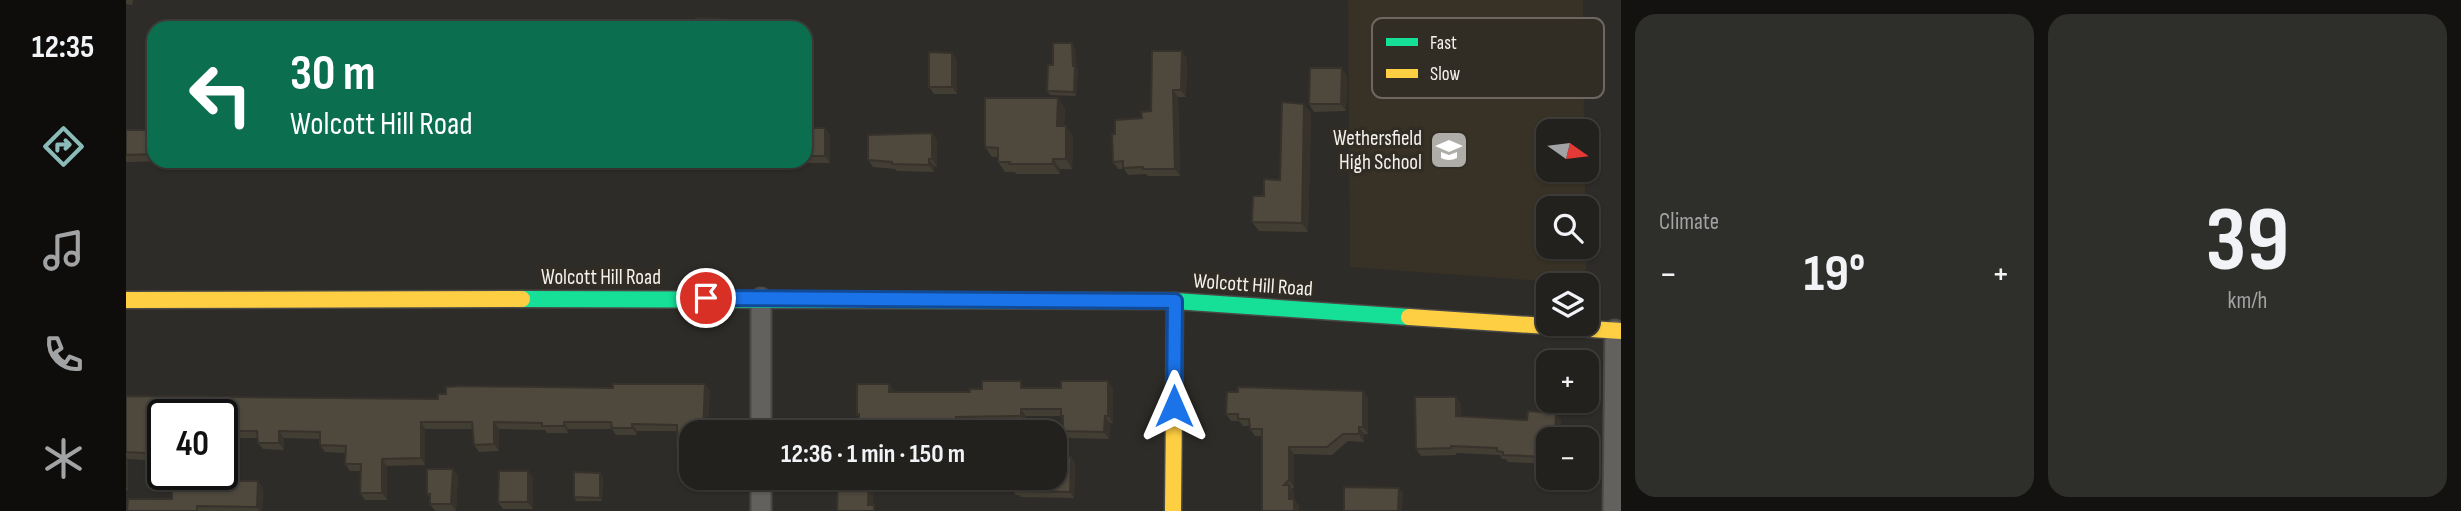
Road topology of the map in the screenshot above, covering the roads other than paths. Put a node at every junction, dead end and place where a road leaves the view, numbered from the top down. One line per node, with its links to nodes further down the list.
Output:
1 (761, 298): 2 (street, Wolcott Hill Road); 3 (street, Wolcott Hill Road); 5 (street)
2 (126, 300)
3 (1175, 301): 4 (street, Wolcott Hill Road); 8 (street)
4 (1618, 331): 9 (street)
5 (761, 420)
6 (761, 490): 7 (street)
7 (761, 511)
8 (1173, 511)
9 (1613, 511)

